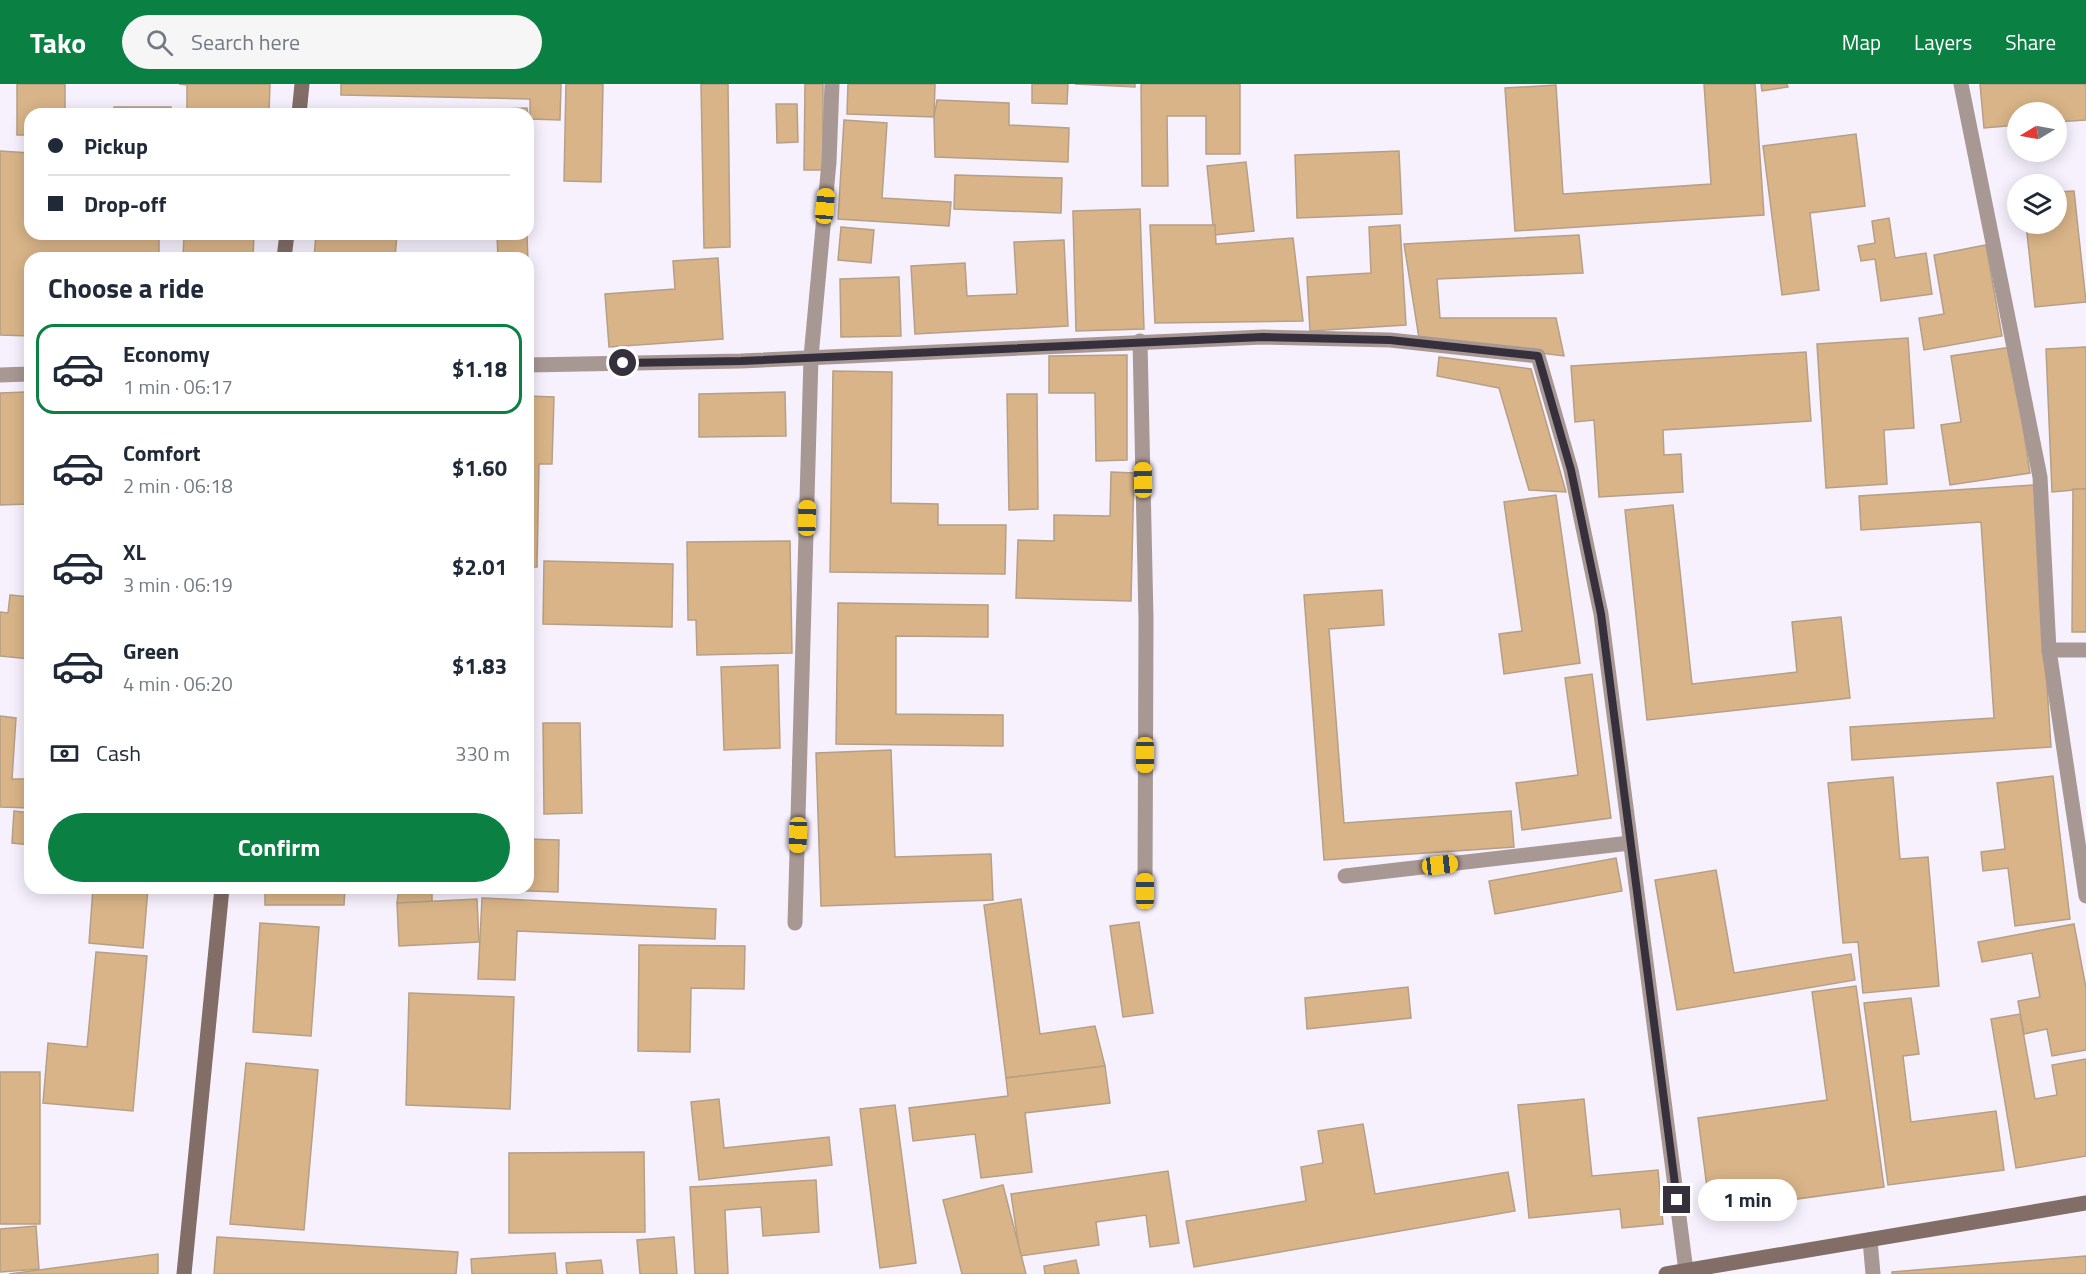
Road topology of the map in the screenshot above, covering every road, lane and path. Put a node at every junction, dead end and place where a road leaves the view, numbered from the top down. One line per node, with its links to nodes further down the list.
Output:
1 (302, 84): 4 (street)
2 (831, 84): 6 (street)
3 (1961, 84): 10 (street)
4 (300, 108)
5 (1140, 341): 6 (street); 12 (street); 14 (street)
6 (811, 357): 7 (street); 17 (street)
7 (534, 365)
8 (24, 374): 9 (street)
9 (0, 375)
10 (2049, 650): 11 (street); 16 (street)
11 (2086, 650)
12 (1630, 843): 13 (street); 20 (street)
13 (1345, 876)
14 (1145, 891)
15 (221, 894): 21 (street)
16 (2086, 896)
17 (795, 923)
18 (2086, 1203): 19 (street)
19 (1870, 1240): 20 (street); 23 (street)
20 (1686, 1271): 22 (street)
21 (184, 1274)
22 (1666, 1274)
23 (1873, 1274)

